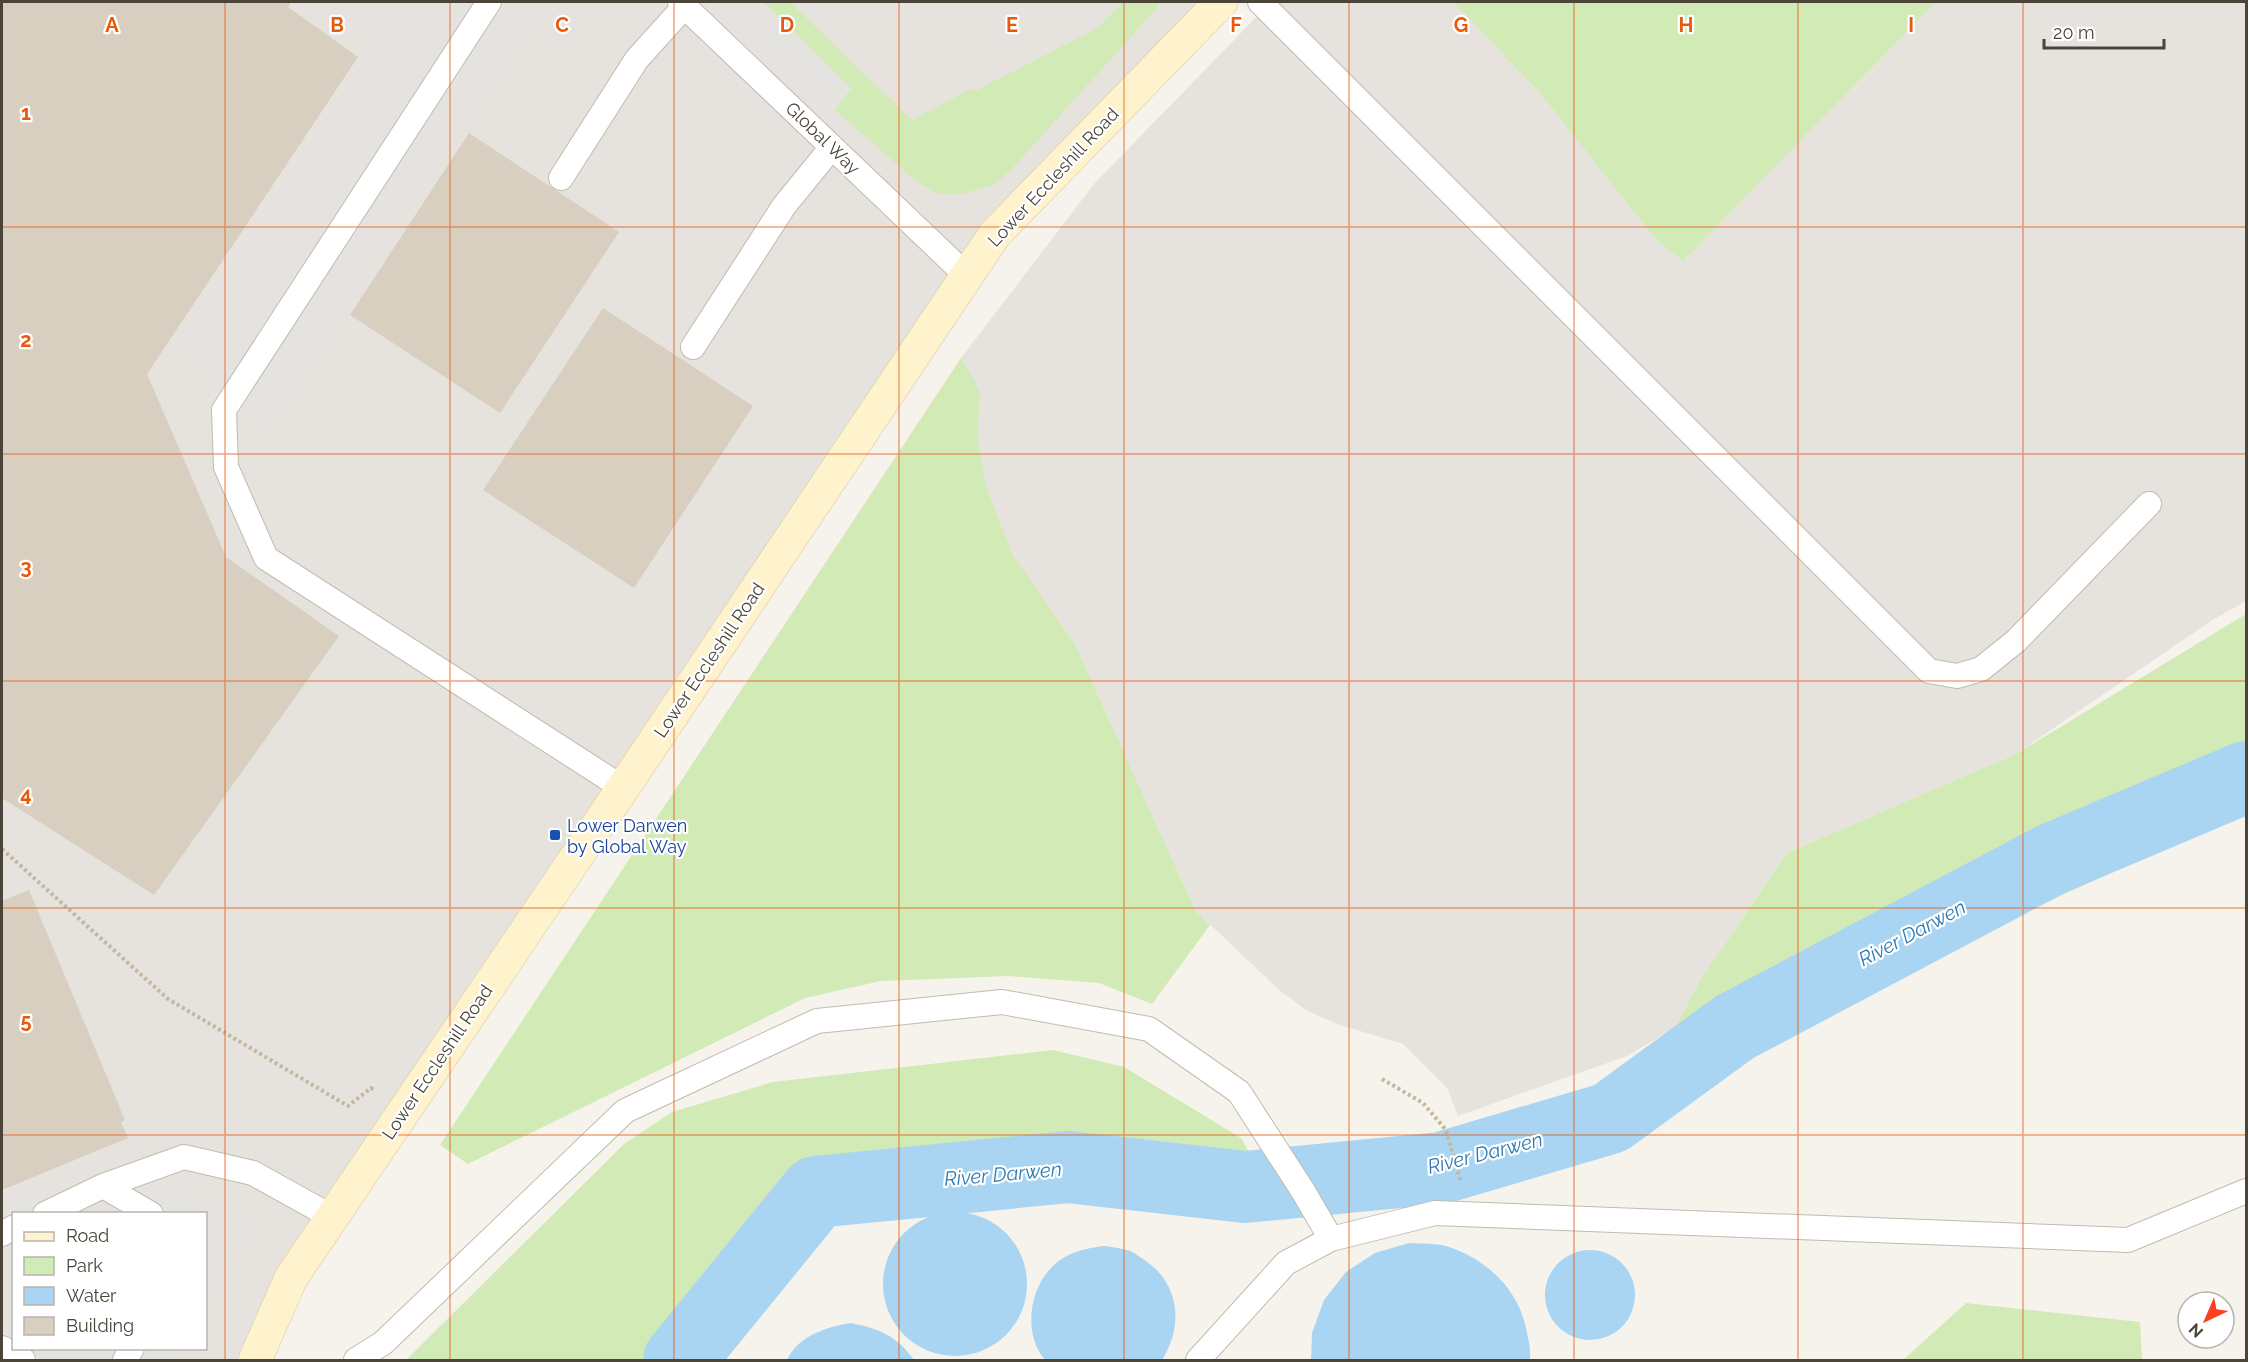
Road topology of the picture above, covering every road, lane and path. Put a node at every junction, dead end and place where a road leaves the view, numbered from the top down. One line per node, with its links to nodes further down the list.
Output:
1 (489, 2): 10 (lane)
2 (1221, 2): 7 (street, Lower Eccleshill Road)
3 (1260, 2): 9 (lane)
4 (683, 4): 5 (lane, Global Way); 6 (lane)
5 (832, 147): 7 (lane, Global Way); 8 (lane)
6 (561, 178)
7 (966, 275): 10 (street, Lower Eccleshill Road)
8 (693, 347)
9 (2149, 504)
10 (623, 788): 13 (street, Lower Eccleshill Road)
11 (2, 849): 13 (path)
12 (1382, 1079): 15 (path)
13 (405, 1110): 19 (street, Lower Eccleshill Road)
14 (103, 1186): 17 (lane); 18 (lane); 19 (lane)
15 (1463, 1187)
16 (2247, 1191): 20 (lane)
17 (49, 1212)
18 (148, 1212)
19 (332, 1217): 23 (street, Lower Eccleshill Road)
20 (1331, 1239): 24 (lane); 25 (lane)
21 (2, 1348): 22 (lane)
22 (23, 1360)
23 (255, 1360)
24 (356, 1360)
25 (1198, 1360)

